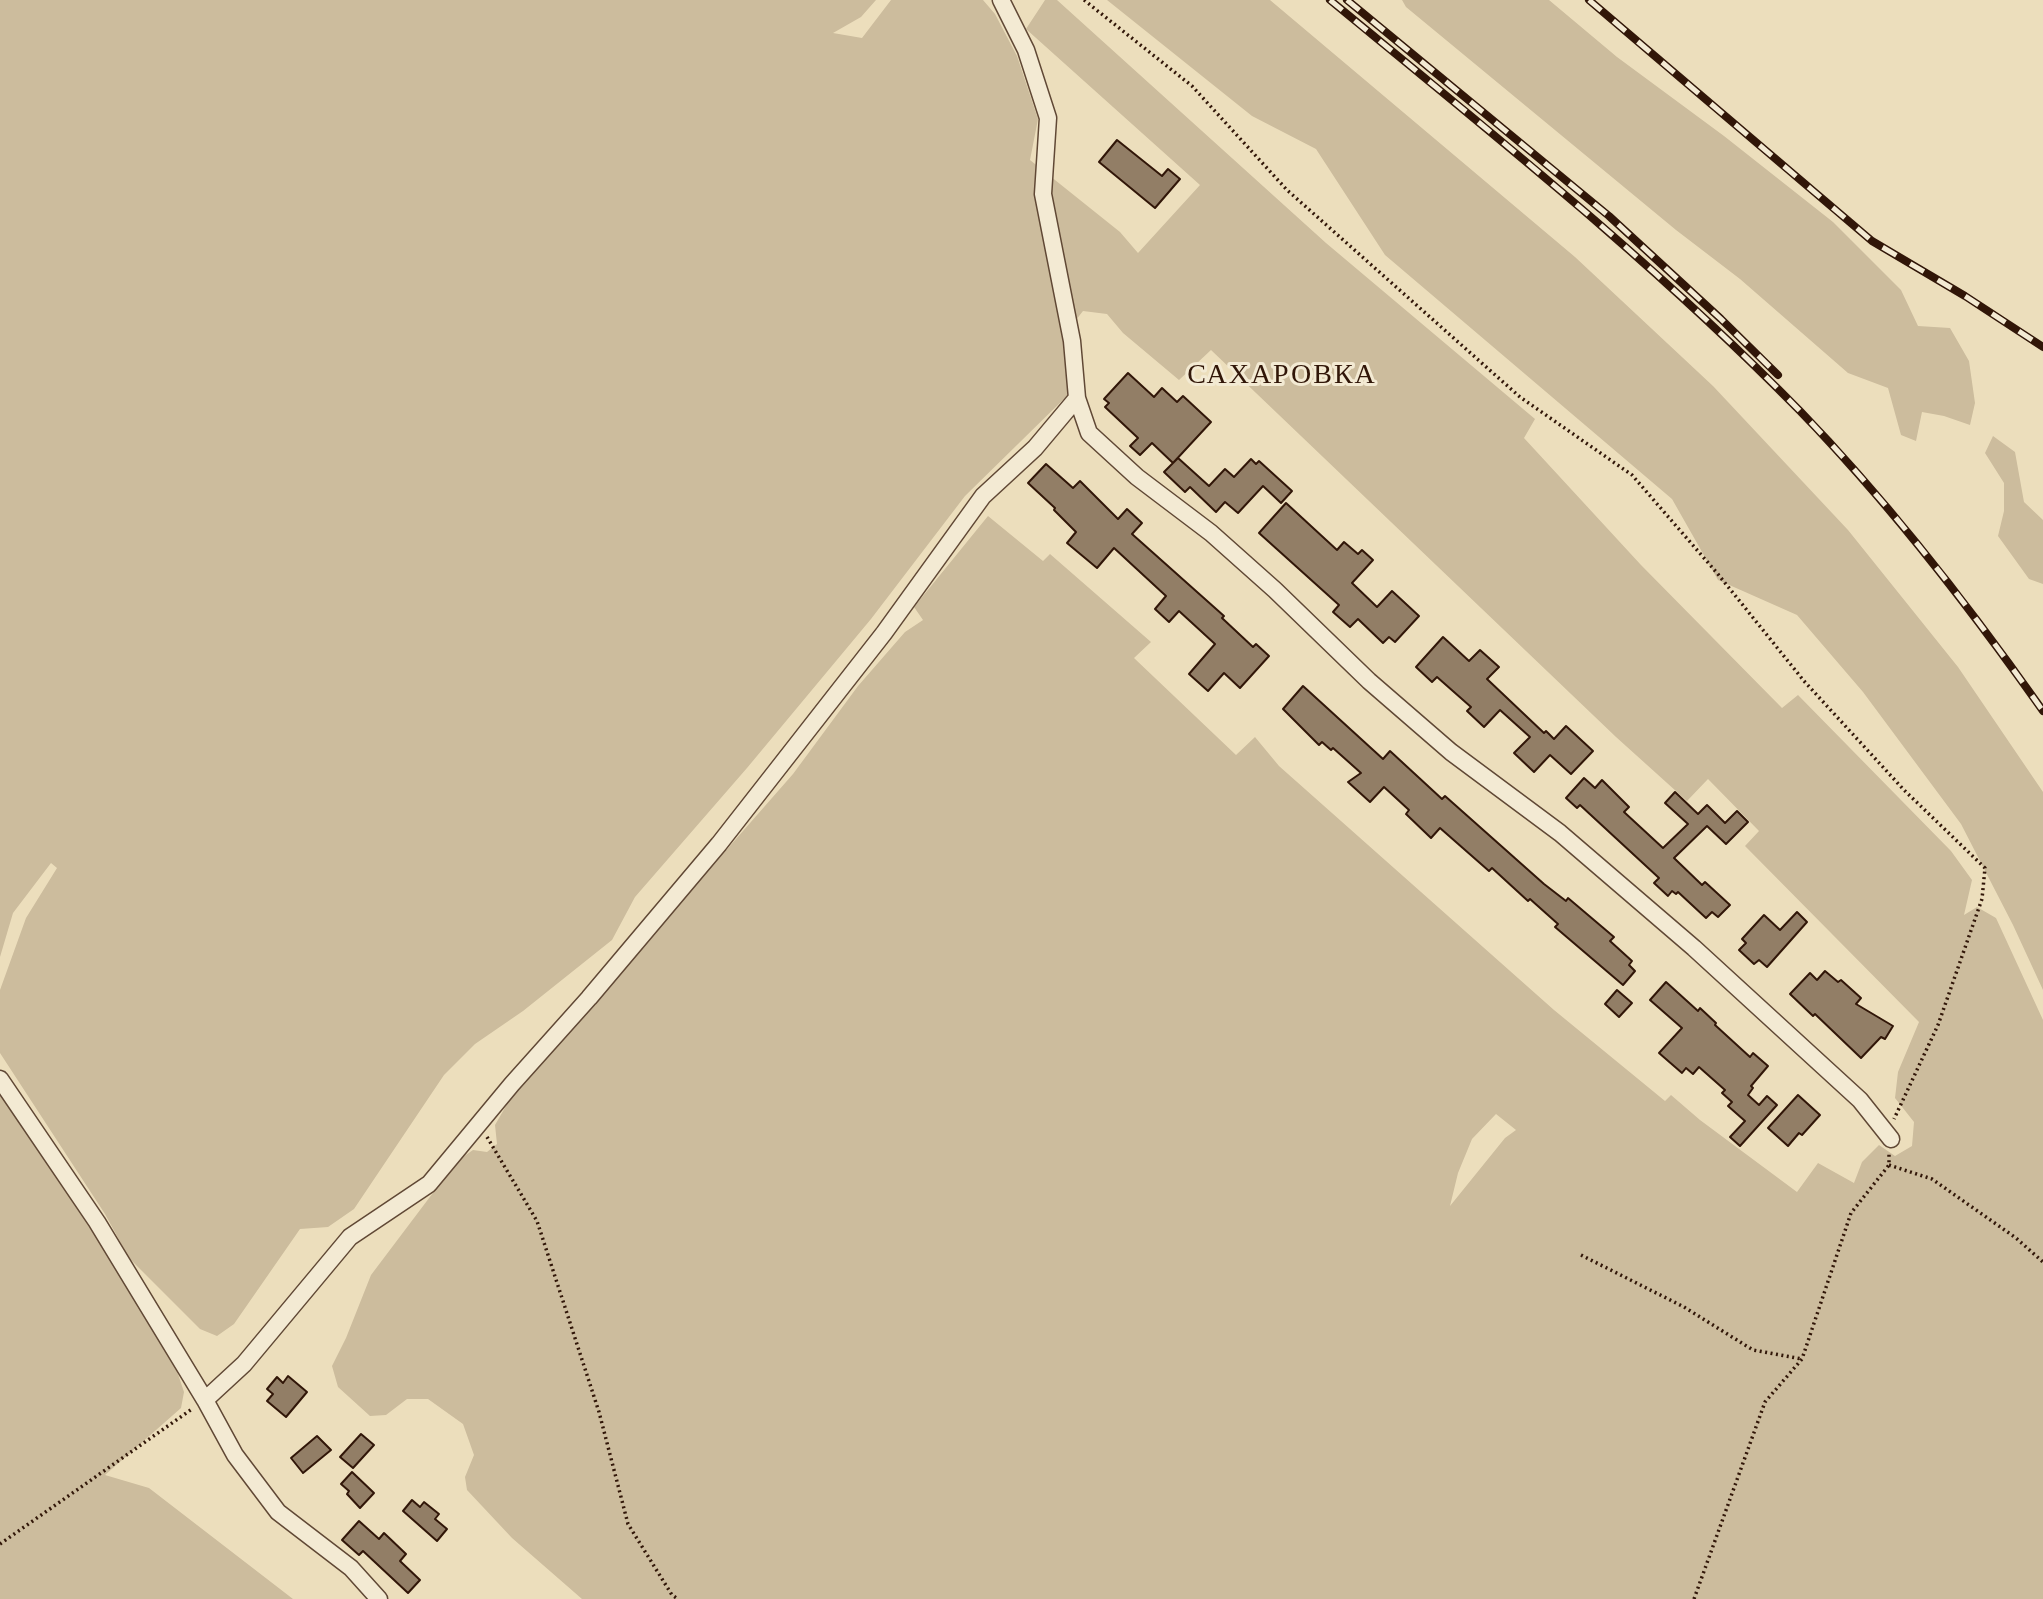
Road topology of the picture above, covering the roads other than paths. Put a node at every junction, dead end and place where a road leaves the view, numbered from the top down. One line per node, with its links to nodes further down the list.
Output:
1 (1001, 0): 2 (street)
2 (1077, 398): 4 (street); 5 (street)
3 (0, 1079): 5 (street)
4 (1891, 1139)
5 (205, 1400): 6 (street)
6 (379, 1599)

